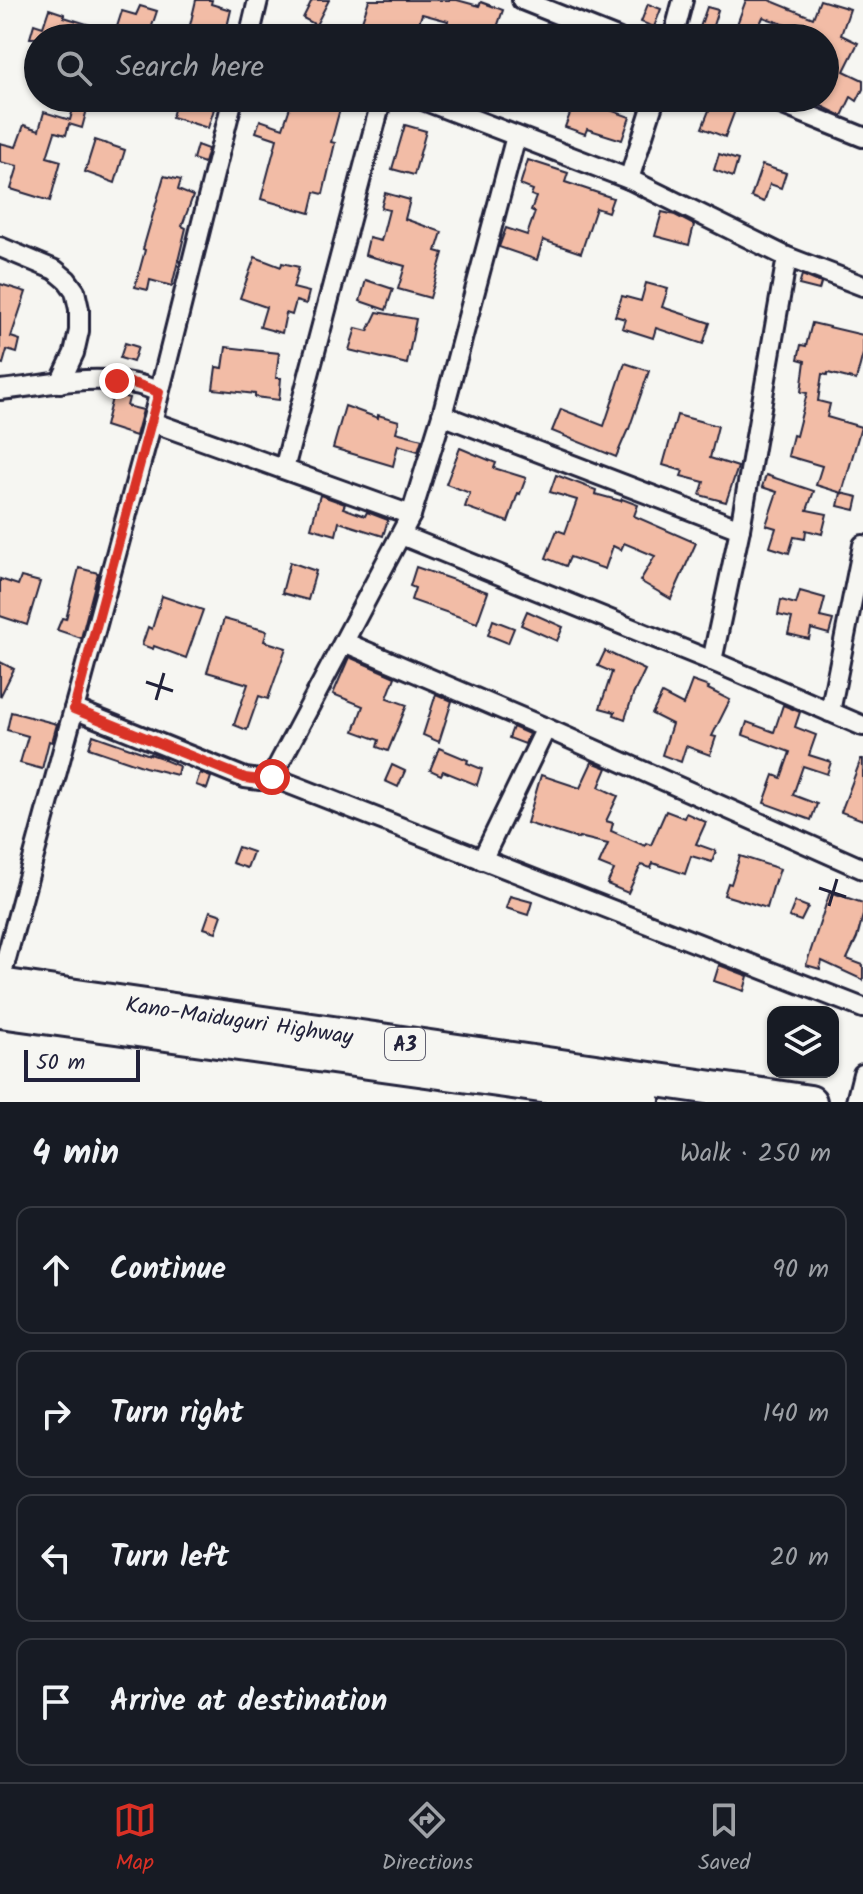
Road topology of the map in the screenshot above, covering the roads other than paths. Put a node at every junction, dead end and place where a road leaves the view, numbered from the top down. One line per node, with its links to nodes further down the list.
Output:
1 (258, 0): 4 (street)
2 (522, 0): 5 (street)
3 (683, 0): 6 (street)
4 (253, 24)
5 (582, 24)
6 (677, 24)
7 (229, 112): 20 (street)
8 (378, 112): 23 (street)
9 (454, 112): 12 (street)
10 (651, 112): 14 (street)
11 (801, 112): 13 (street)
12 (516, 136): 14 (street); 21 (street)
13 (863, 137)
14 (629, 179): 16 (street)
15 (0, 247): 18 (street)
16 (787, 257): 17 (street); 25 (street)
17 (863, 286)
18 (60, 383): 19 (street); 20 (street)
19 (0, 390)
20 (159, 392): 22 (street)
21 (442, 415): 24 (street); 25 (street)
22 (152, 422): 23 (street); 30 (street)
23 (284, 469): 24 (street)
24 (411, 515): 26 (street)
25 (740, 529): 29 (street)
26 (401, 535): 28 (street); 29 (street)
27 (863, 545): 31 (street)
28 (344, 642): 33 (street); 34 (street)
29 (712, 661): 31 (street)
30 (74, 709): 34 (street); 37 (street)
31 (830, 712): 32 (street)
32 (863, 726)
33 (546, 728): 35 (street); 36 (street)
34 (272, 777): 35 (street)
35 (482, 860): 38 (street)
36 (863, 869)
37 (0, 983): 42 (highway, Kano-Maiduguri Highway / A3)
38 (863, 1008)
39 (0, 1011): 41 (highway, Kano-Maiduguri Highway / A3)
40 (863, 1074): 43 (street)
41 (655, 1102)
42 (810, 1102)
43 (856, 1102)

